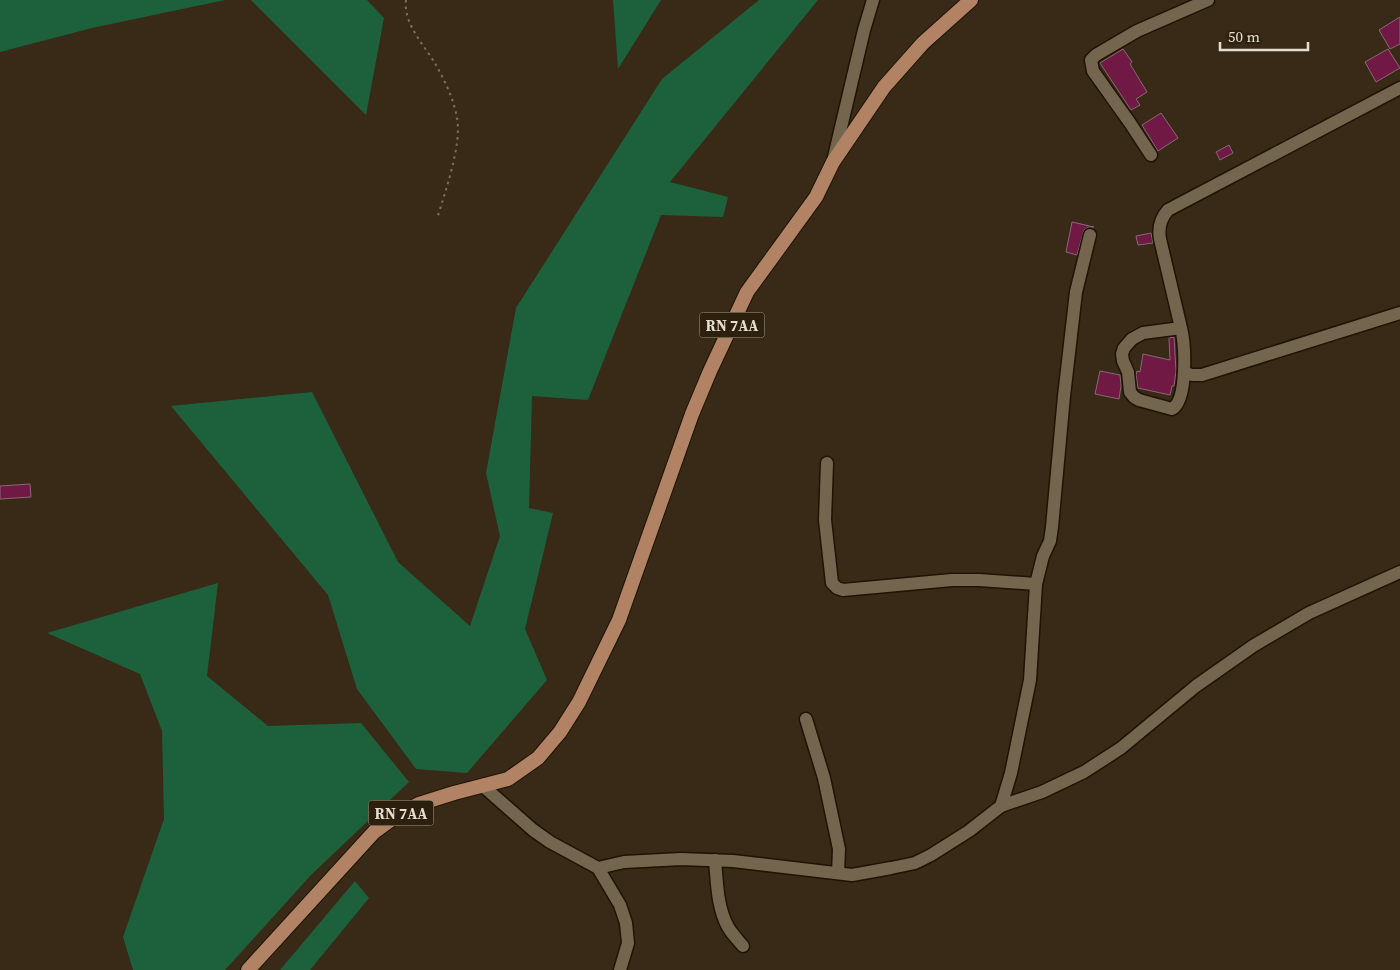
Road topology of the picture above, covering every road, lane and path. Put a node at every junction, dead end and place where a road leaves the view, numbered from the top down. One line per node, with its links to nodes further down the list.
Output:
1 (406, 0): 8 (path)
2 (873, 0): 7 (street)
3 (971, 0): 7 (main road, RN 7AA)
4 (1208, 0): 6 (street)
5 (1400, 88): 11 (street)
6 (1151, 155)
7 (833, 162): 17 (main road, RN 7AA)
8 (437, 219)
9 (1090, 235): 15 (street)
10 (1400, 313): 12 (street)
11 (1181, 328): 12 (street); 12 (street)
12 (1184, 372)
13 (827, 463): 15 (street)
14 (1400, 572): 18 (street)
15 (1036, 584): 18 (street)
16 (806, 719): 21 (street)
17 (483, 786): 20 (street); 23 (main road, RN 7AA)
18 (1001, 806): 21 (street)
19 (715, 860): 20 (street); 21 (street); 22 (street)
20 (598, 868): 24 (street)
21 (838, 873)
22 (743, 946)
23 (248, 970)
24 (620, 970)

